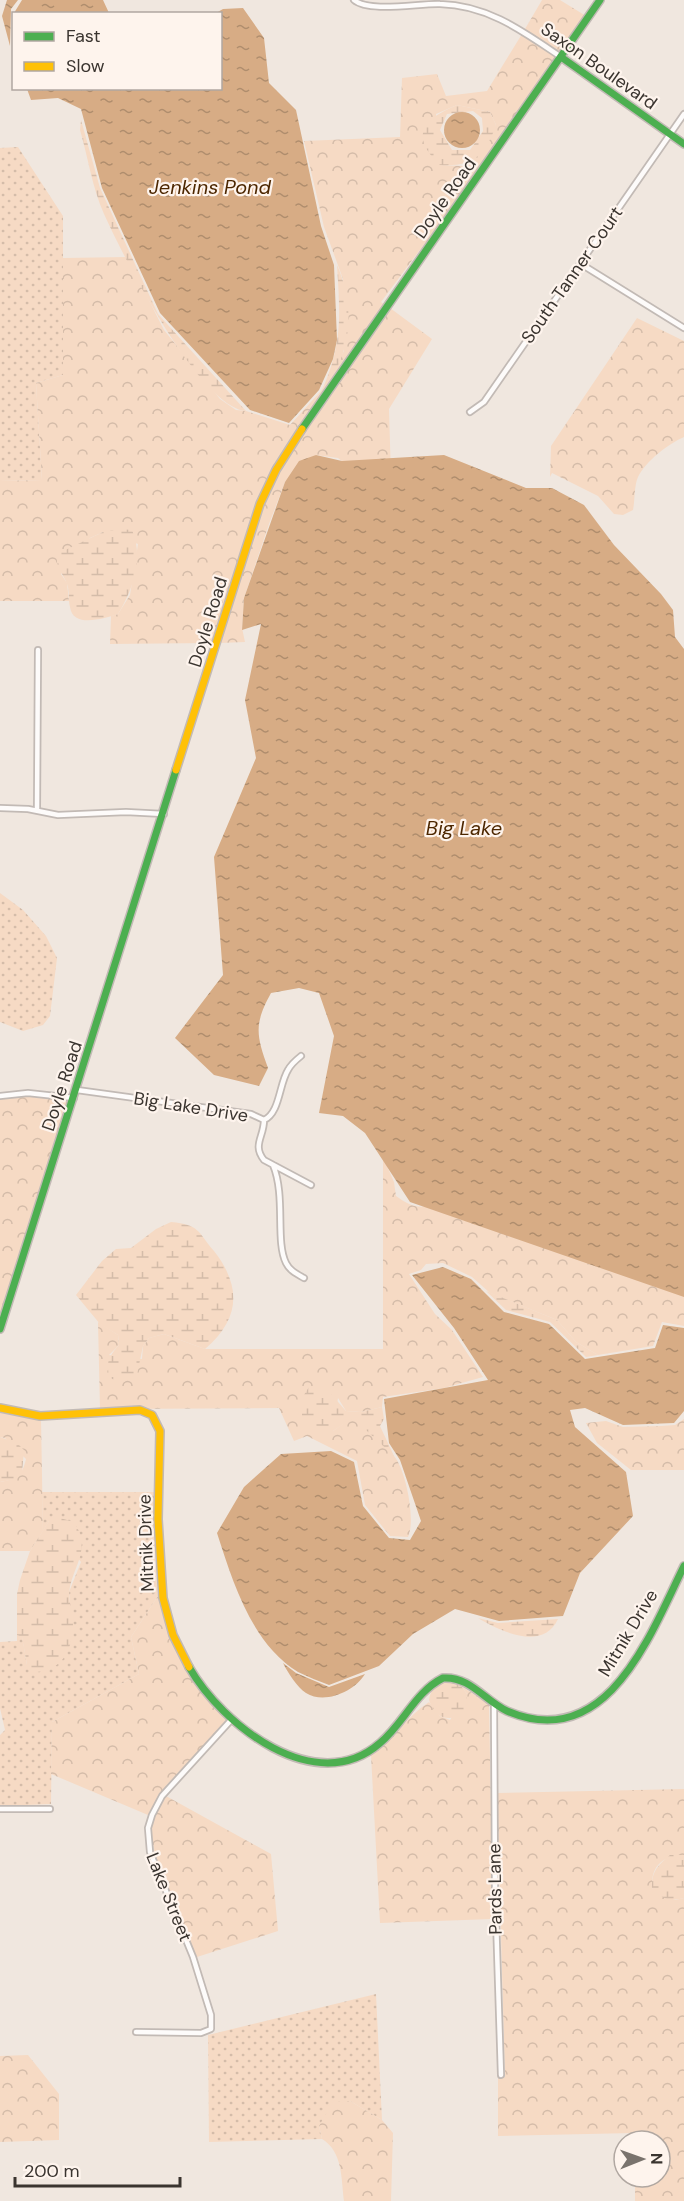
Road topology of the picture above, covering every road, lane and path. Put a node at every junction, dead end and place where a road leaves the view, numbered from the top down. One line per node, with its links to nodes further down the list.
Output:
1 (354, 0): 3 (street, Saxon Boulevard)
2 (600, 0): 4 (main road, Doyle Road)
3 (442, 2): 4 (street, Saxon Boulevard)
4 (561, 57): 6 (main road, Saxon Boulevard); 14 (main road, Doyle Road)
5 (684, 114): 6 (street, South Tanner Court)
6 (669, 134): 7 (main road, Saxon Boulevard); 8 (street, South Tanner Court)
7 (684, 144)
8 (581, 264): 9 (street); 10 (street, South Tanner Court)
9 (684, 328)
10 (470, 412)
11 (38, 650): 13 (street)
12 (0, 808): 13 (street)
13 (37, 810): 14 (street)
14 (164, 814): 16 (main road, Doyle Road)
15 (301, 1056): 18 (street, Big Lake Drive)
16 (75, 1094): 17 (street, Big Lake Drive); 18 (street, Big Lake Drive); 22 (main road, Doyle Road)
17 (0, 1096)
18 (264, 1120): 19 (street)
19 (273, 1165): 20 (street); 21 (street)
20 (311, 1185)
21 (304, 1278)
22 (0, 1329)
23 (0, 1408): 26 (main road, Mitnik Drive)
24 (684, 1566): 25 (main road, Mitnik Drive)
25 (494, 1703): 26 (main road, Mitnik Drive); 30 (street, Pards Lane)
26 (232, 1719): 29 (street, Lake Street)
27 (0, 1809): 28 (street)
28 (50, 1809)
29 (136, 2032)
30 (501, 2075)

